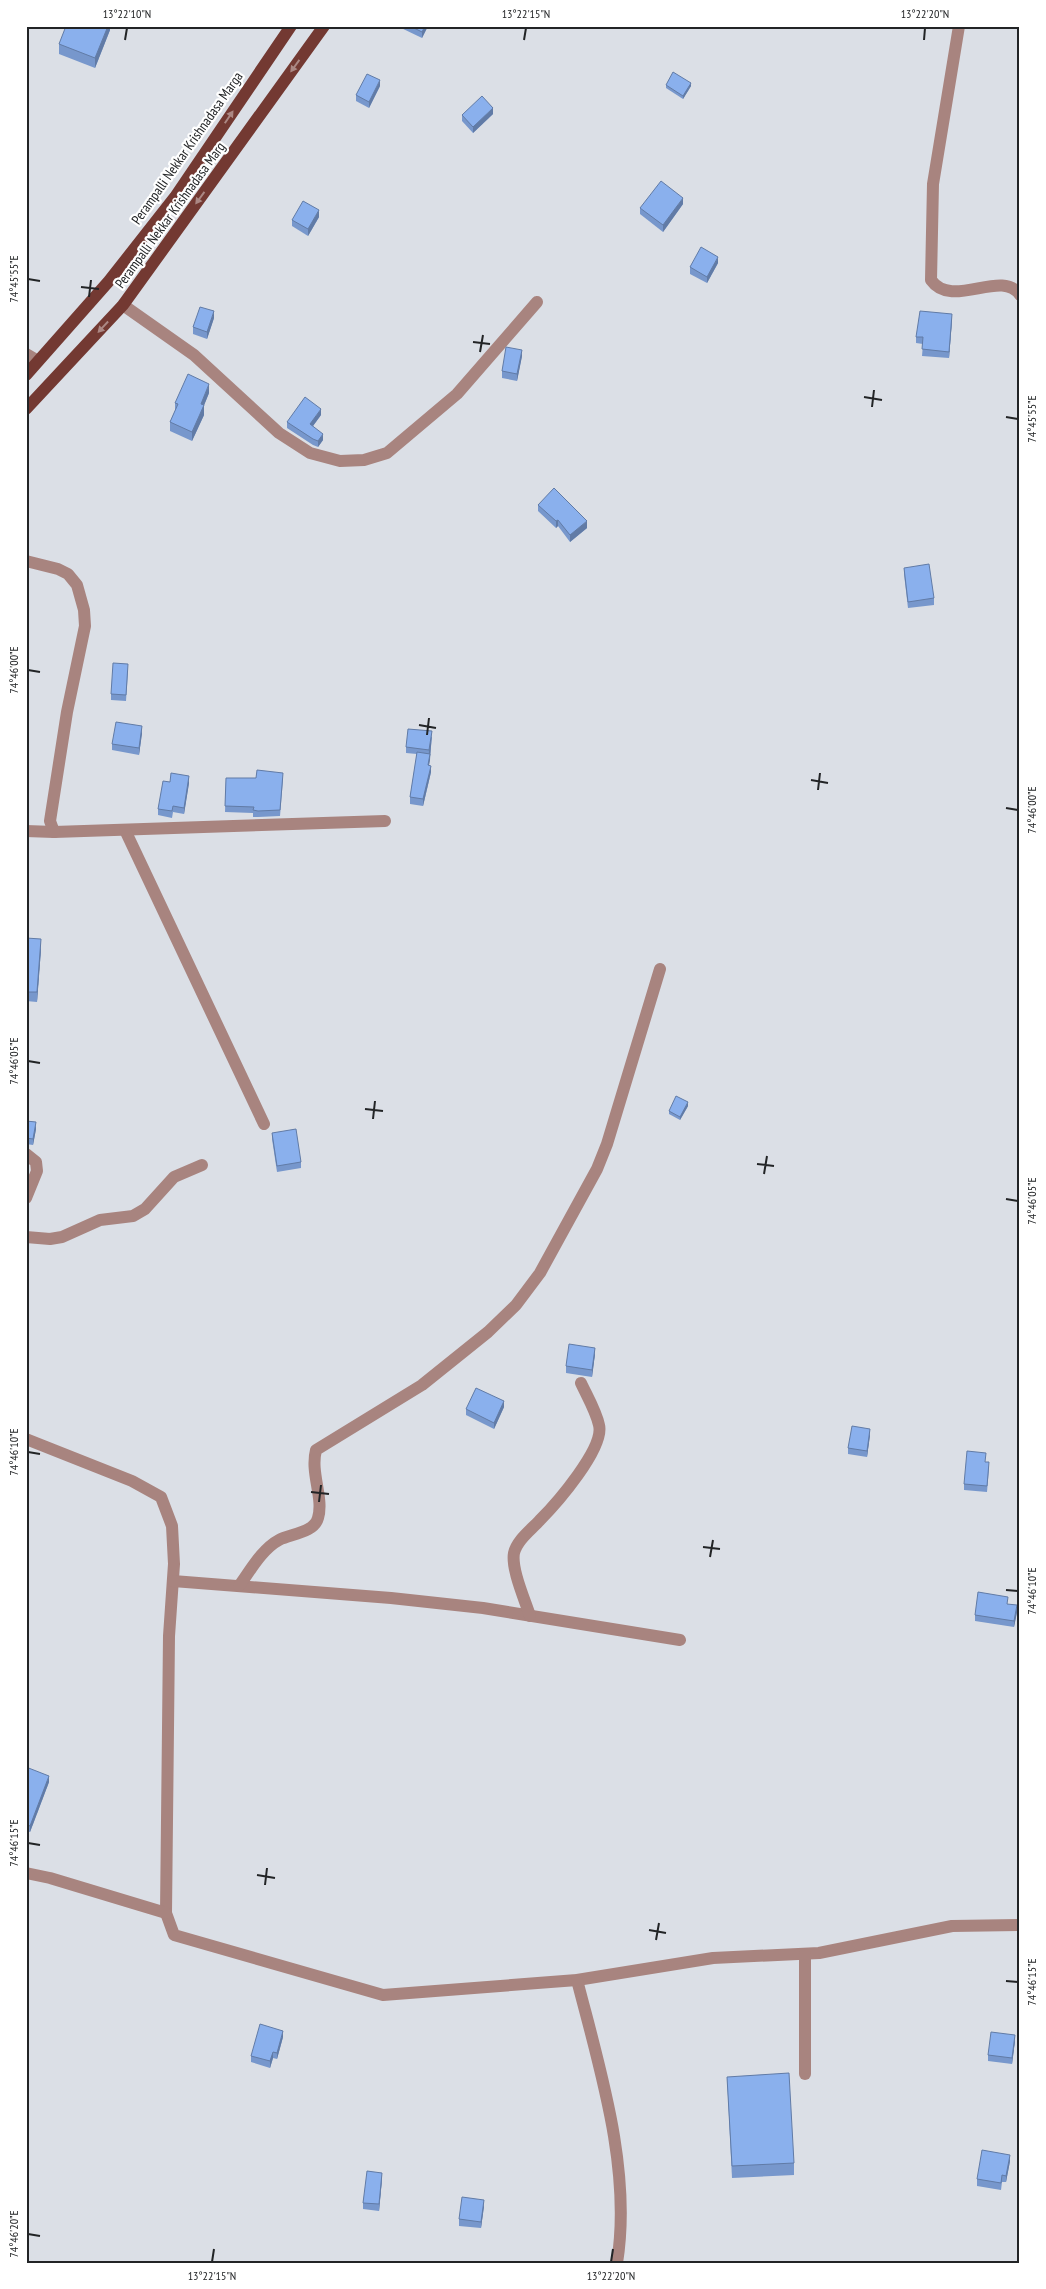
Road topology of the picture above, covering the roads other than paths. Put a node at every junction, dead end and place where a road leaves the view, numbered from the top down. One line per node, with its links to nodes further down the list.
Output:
1 (291, 26): 8 (main road, Perampalli Nekkar Krishnadasa Marga, one-way to 1)
2 (324, 26): 6 (main road, Perampalli Nekkar Krishnadasa Marg, one-way to 6)
3 (959, 26): 4 (street)
4 (1020, 295)
5 (537, 302): 6 (street)
6 (123, 305): 10 (main road, Perampalli Nekkar Krishnadasa Marg, one-way to 10)
7 (26, 354): 8 (street)
8 (38, 361): 9 (main road, Perampalli Nekkar Krishnadasa Marga)
9 (26, 375)
10 (26, 409)
11 (26, 561): 15 (street)
12 (385, 820): 13 (street)
13 (125, 830): 15 (street); 17 (street)
14 (26, 831): 15 (street)
15 (54, 832)
16 (660, 969): 25 (street)
17 (264, 1124)
18 (26, 1154): 20 (street)
19 (202, 1165): 21 (street)
20 (26, 1198)
21 (26, 1237)
22 (581, 1383): 26 (street)
23 (26, 1439): 24 (street)
24 (173, 1581): 25 (street); 29 (street)
25 (239, 1586): 26 (street)
26 (530, 1616): 27 (street)
27 (680, 1640)
28 (26, 1873): 29 (street)
29 (166, 1913): 32 (street)
30 (1020, 1925): 31 (street)
31 (805, 1954): 32 (street); 33 (street)
32 (577, 1980): 34 (street)
33 (805, 2074)
34 (617, 2263)

